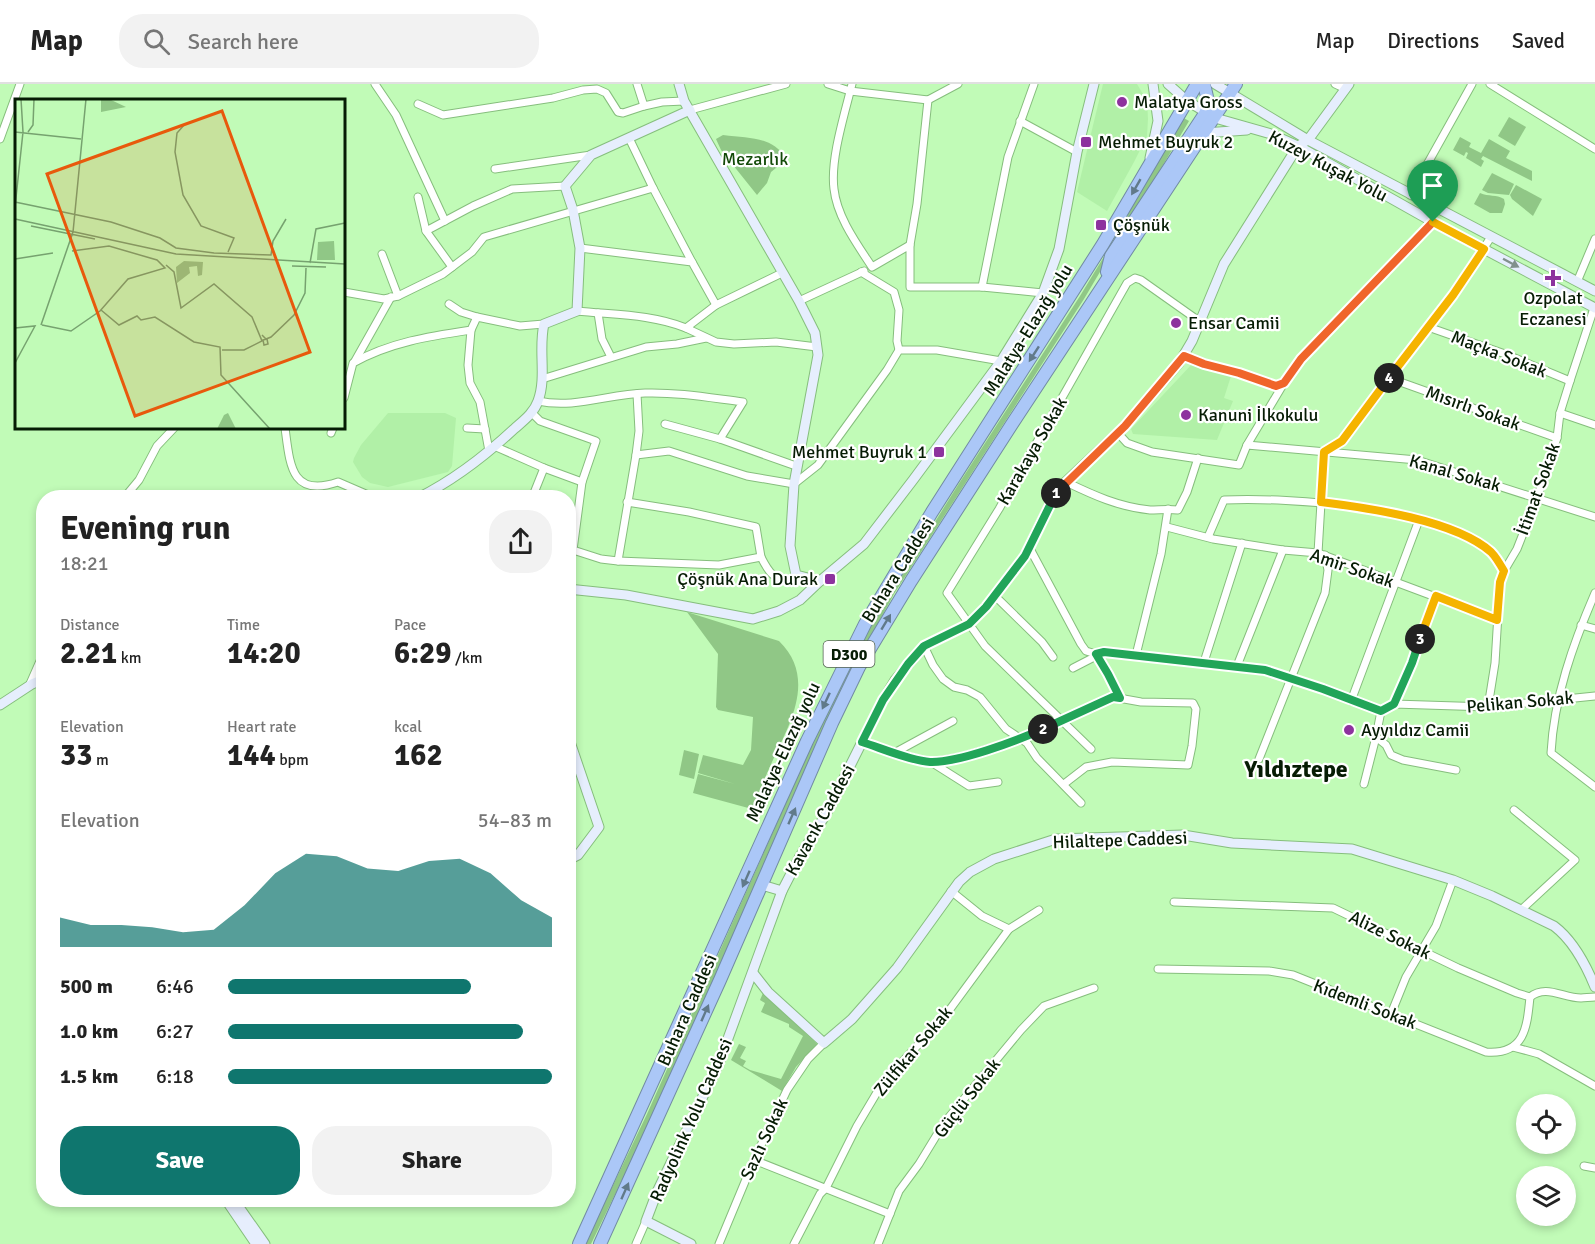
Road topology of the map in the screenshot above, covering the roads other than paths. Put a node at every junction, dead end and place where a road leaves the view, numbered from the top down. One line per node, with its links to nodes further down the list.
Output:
1 (20, 84): 32 (street)
2 (375, 84): 45 (street)
3 (637, 84): 25 (street)
4 (679, 84): 22 (street)
5 (786, 84): 26 (street)
6 (828, 84): 20 (street)
7 (958, 84): 21 (street)
8 (1034, 84): 28 (street)
9 (1094, 84): 36 (street)
10 (1153, 84): 38 (street)
11 (1168, 84): 24 (street)
12 (1197, 84): 24 (highway, Malatya-Elazığ yolu / D300)
13 (1204, 84): 27 (highway)
14 (1213, 84): 18 (street, Kuzey Kuşak Yolu); 27 (highway)
15 (1335, 84): 19 (street)
16 (1472, 84): 42 (street)
17 (1490, 84): 35 (street)
18 (1233, 87): 27 (highway, Buhara Caddesi / D300); 33 (street, Kuzey Kuşak Yolu)
19 (1348, 87): 33 (street, Kavacık Caddesi)
20 (851, 88): 21 (street); 56 (street)
21 (928, 100): 50 (street)
22 (684, 101): 25 (street); 26 (street)
23 (418, 104): 25 (street)
24 (1184, 104): 27 (highway); 38 (highway, Malatya-Elazığ yolu / D300)
25 (644, 106)
26 (690, 110): 31 (street); 58 (street)
27 (1207, 117): 29 (street, Kuzey Kuşak Yolu); 30 (highway, Buhara Caddesi / D300); 60 (highway)
28 (1020, 121): 36 (street); 62 (street)
29 (1259, 131): 30 (street); 34 (street, Kuzey Kuşak Yolu)
30 (1204, 133): 60 (highway, Buhara Caddesi / D300)
31 (629, 138): 37 (street); 41 (street)
32 (0, 139)
33 (1308, 140): 34 (street, Kavacık Caddesi); 42 (street, Kuzey Kuşak Yolu)
34 (1299, 146): 46 (street, Kuzey Kuşak Yolu); 75 (street, Kavacık Caddesi)
35 (1595, 149)
36 (1077, 152): 66 (street)
37 (591, 155): 39 (street); 40 (street)
38 (1148, 166): 213 (highway, Malatya-Elazığ yolu / D300, one-way to 213)
39 (495, 169)
40 (566, 186): 44 (street); 45 (street)
41 (653, 188): 44 (street); 54 (street)
42 (1410, 195): 48 (street, Kuzey Kuşak Yolu)
43 (418, 197): 47 (street)
44 (573, 210): 51 (street); 55 (street)
45 (445, 221): 47 (street)
46 (1433, 222): 52 (street, Kuzey Kuşak Yolu); 90 (street)
47 (426, 231): 55 (street)
48 (1491, 237): 52 (street); 59 (street, Kuzey Kuşak Yolu)
49 (1595, 239): 59 (street)
50 (910, 245): 56 (street); 61 (street)
51 (580, 248): 54 (street); 72 (street)
52 (1484, 249): 71 (street, Kuzey Kuşak Yolu, one-way to 71); 77 (street)
53 (382, 254): 67 (street)
54 (692, 262): 70 (street)
55 (452, 267): 67 (street)
56 (872, 267): 57 (street)
57 (861, 272): 65 (street); 68 (street)
58 (782, 273): 68 (street); 70 (street)
59 (1577, 282): 63 (street, Kuzey Kuşak Yolu)
60 (1103, 284): 185 (highway, Buhara Caddesi / D300, one-way to 60)
61 (910, 286): 62 (street); 65 (street)
62 (982, 287): 66 (street)
63 (1595, 291)
64 (345, 292): 67 (street)
65 (894, 292): 82 (street)
66 (1043, 293): 85 (street)
67 (394, 297): 86 (street)
68 (800, 302): 81 (street)
69 (449, 304): 74 (street)
70 (716, 305): 78 (street)
71 (1595, 308): 89 (street, İtimat Sokak)
72 (577, 311): 73 (street); 76 (street)
73 (598, 314): 78 (street); 84 (street)
74 (477, 317): 76 (street); 79 (street)
75 (1199, 321): 83 (street, Kavacık Caddesi); 144 (street, Karakaya Sokak)
76 (544, 324): 88 (street)
77 (1428, 327): 87 (street); 89 (street, Maçka Sokak)
78 (686, 328): 80 (street)
79 (471, 330): 86 (street); 101 (street)
80 (706, 338): 81 (street); 84 (street)
81 (817, 347): 110 (street)
82 (899, 350): 85 (street); 114 (street)
83 (1184, 356): 90 (street); 102 (street, Kavacık Caddesi)
84 (611, 357): 88 (street)
85 (1001, 361): 137 (street)
86 (353, 363): 91 (street)
87 (1389, 378): 103 (street, Mısırlı Sokak); 107 (street)
88 (542, 379): 93 (street)
89 (1570, 381): 95 (street, İtimat Sokak)
90 (1284, 383): 105 (street)
91 (345, 394)
92 (637, 394): 93 (street); 104 (street); 108 (street)
93 (538, 401): 94 (street)
94 (532, 412): 106 (street); 112 (street)
95 (1560, 413): 97 (street); 103 (street, İtimat Sokak)
96 (665, 424): 104 (street)
97 (1595, 425)
98 (467, 428): 101 (street)
99 (173, 429): 115 (street)
100 (285, 429): 116 (street)
101 (485, 429): 106 (street)
102 (1117, 432): 109 (street); 113 (street, Kavacık Caddesi)
103 (1557, 438): 119 (street, İtimat Sokak)
104 (720, 439): 110 (street)
105 (1247, 445): 107 (street, Kanal Sokak); 109 (street)
106 (492, 449): 111 (street); 117 (street)
107 (1324, 452): 119 (street, Kanal Sokak); 121 (street)
108 (636, 455): 114 (street); 120 (street)
109 (1198, 458): 122 (street)
110 (796, 466): 114 (street)
111 (544, 468): 112 (street); 118 (street)
112 (582, 482): 125 (street)
113 (1066, 482): 122 (street); 129 (street, Kavacık Caddesi)
114 (794, 484): 136 (street)
115 (131, 490)
116 (356, 490)
117 (434, 490)
118 (535, 490)
119 (1537, 498): 123 (street, Kanal Sokak); 135 (street, İtimat Sokak)
120 (627, 502): 133 (street); 134 (street)
121 (1321, 502): 124 (street); 127 (street); 132 (street)
122 (1168, 509): 126 (street)
123 (1595, 517)
124 (1419, 520): 135 (street); 138 (street)
125 (576, 527)
126 (1167, 527): 127 (street, Amir Sokak); 149 (street)
127 (1208, 537): 128 (street, Amir Sokak)
128 (1242, 543): 130 (street, Amir Sokak); 151 (street)
129 (1029, 547): 141 (street, Kavacık Caddesi); 148 (street)
130 (1283, 550): 132 (street, Amir Sokak); 152 (street)
131 (576, 551): 134 (street)
132 (1321, 554): 138 (street, Amir Sokak); 155 (street)
133 (761, 557): 134 (street); 136 (street)
134 (618, 561)
135 (1504, 571): 143 (street, İtimat Sokak)
136 (796, 575): 137 (street)
137 (820, 581): 139 (street)
138 (1394, 582): 142 (street, Amir Sokak); 161 (street)
139 (576, 590)
140 (1595, 593): 145 (street)
141 (994, 595): 144 (street, Kavacık Caddesi); 150 (street)
142 (1436, 596): 143 (street, Amir Sokak); 162 (street)
143 (1497, 620): 164 (street, İtimat Sokak)
144 (969, 624): 147 (street, Kavacık Caddesi); 167 (street)
145 (1581, 625): 146 (street); 160 (street)
146 (1595, 629)
147 (924, 646): 169 (street); 170 (street, Kavacık Caddesi)
148 (1096, 654): 149 (street); 153 (street); 159 (street)
149 (1136, 655): 151 (street)
150 (1053, 657)
151 (1204, 662): 152 (street)
152 (1237, 666): 155 (street)
153 (1073, 668)
154 (36, 670): 157 (street)
155 (1292, 679): 161 (street); 174 (street)
156 (36, 683): 157 (street)
157 (29, 686): 163 (street)
158 (1595, 696): 160 (street, Pelikan Sokak)
159 (1120, 698): 167 (street); 178 (street)
160 (1560, 699): 164 (street, Pelikan Sokak); 180 (street)
161 (1351, 701): 165 (street)
162 (1394, 704): 164 (street, Pelikan Sokak); 165 (street)
163 (0, 705)
164 (1488, 707)
165 (1381, 711): 168 (street)
166 (953, 721): 172 (street)
167 (1061, 721): 169 (street); 171 (street)
168 (1376, 736): 176 (street); 179 (street)
169 (1020, 739): 175 (street); 178 (street)
170 (862, 742): 172 (street); 186 (street, Kavacık Caddesi)
171 (1090, 749)
172 (896, 752): 175 (street)
173 (576, 759): 183 (street)
174 (1259, 759)
175 (931, 762): 177 (street)
176 (1456, 770)
177 (998, 782)
178 (1064, 784): 181 (street)
179 (1364, 784)
180 (1595, 787)
181 (1081, 803)
182 (1514, 810): 190 (street)
183 (576, 856)
184 (1453, 880): 187 (street, Hilaltepe Caddesi); 190 (street, Hilaltepe Caddesi); 192 (street)
185 (762, 885): 186 (street); 214 (highway, Buhara Caddesi / D300, one-way to 185)
186 (782, 891): 194 (street, Kavacık Caddesi)
187 (951, 891): 191 (street); 200 (street, Hilaltepe Caddesi)
188 (1174, 902): 192 (street, Alize Sokak)
189 (1039, 910): 191 (street, Zülfikar Sokak)
190 (1521, 910): 195 (street, Hilaltepe Caddesi)
191 (1009, 929): 206 (street, Zülfikar Sokak)
192 (1423, 950): 197 (street, Alize Sokak); 199 (street)
193 (1158, 969): 199 (street, Kıdemli Sokak)
194 (753, 973): 200 (street); 210 (street, Radyolink Yolu Caddesi)
195 (1595, 987)
196 (1094, 988): 209 (street, Güçlü Sokak)
197 (1530, 997): 198 (street, Alize Sokak); 201 (street)
198 (1595, 997)
199 (1391, 1014): 201 (street, Kıdemli Sokak)
200 (825, 1043): 203 (street, Sazlı Sokak)
201 (1513, 1047): 202 (street)
202 (1595, 1086)
203 (754, 1160): 206 (street); 217 (street, Sazlı Sokak)
204 (1584, 1166): 205 (street)
205 (1595, 1168)
206 (826, 1188): 209 (street); 218 (street, Zülfikar Sokak)
207 (231, 1207): 211 (street)
208 (239, 1207): 212 (street)
209 (890, 1214): 219 (street, Güçlü Sokak)
210 (646, 1221): 215 (street); 216 (street, Radyolink Yolu Caddesi)
211 (256, 1244)
212 (265, 1244)
213 (579, 1244)
214 (600, 1244)
215 (636, 1244)
216 (691, 1244)
217 (719, 1244)
218 (795, 1244)
219 (878, 1244)

